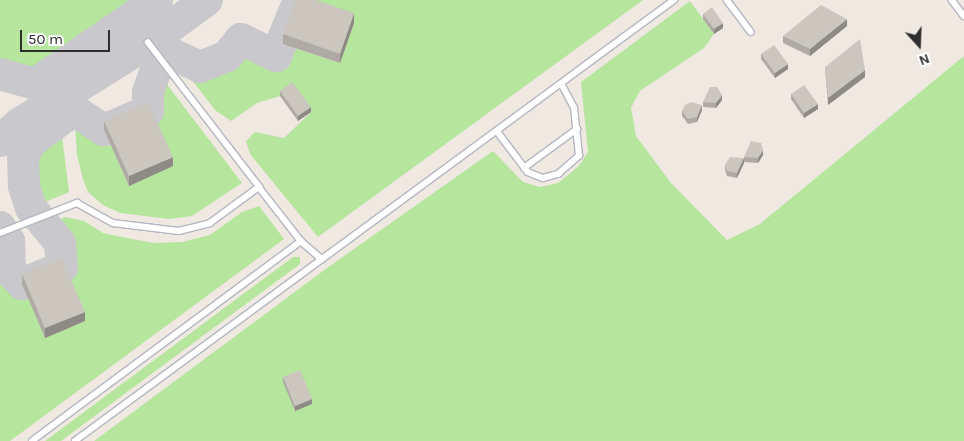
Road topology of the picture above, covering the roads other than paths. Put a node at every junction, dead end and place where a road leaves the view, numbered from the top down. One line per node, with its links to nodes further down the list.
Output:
1 (674, 0): 7 (lane)
2 (727, 0): 5 (lane)
3 (952, 0): 4 (lane)
4 (964, 16)
5 (751, 32)
6 (148, 43): 11 (lane)
7 (561, 84): 8 (lane); 9 (lane)
8 (577, 129): 10 (lane); 10 (lane)
9 (497, 131): 10 (lane); 14 (lane)
10 (524, 168)
11 (259, 187): 12 (lane); 13 (lane)
12 (0, 233)
13 (301, 241): 14 (lane); 15 (lane)
14 (322, 259): 16 (lane)
15 (32, 441)
16 (75, 441)

